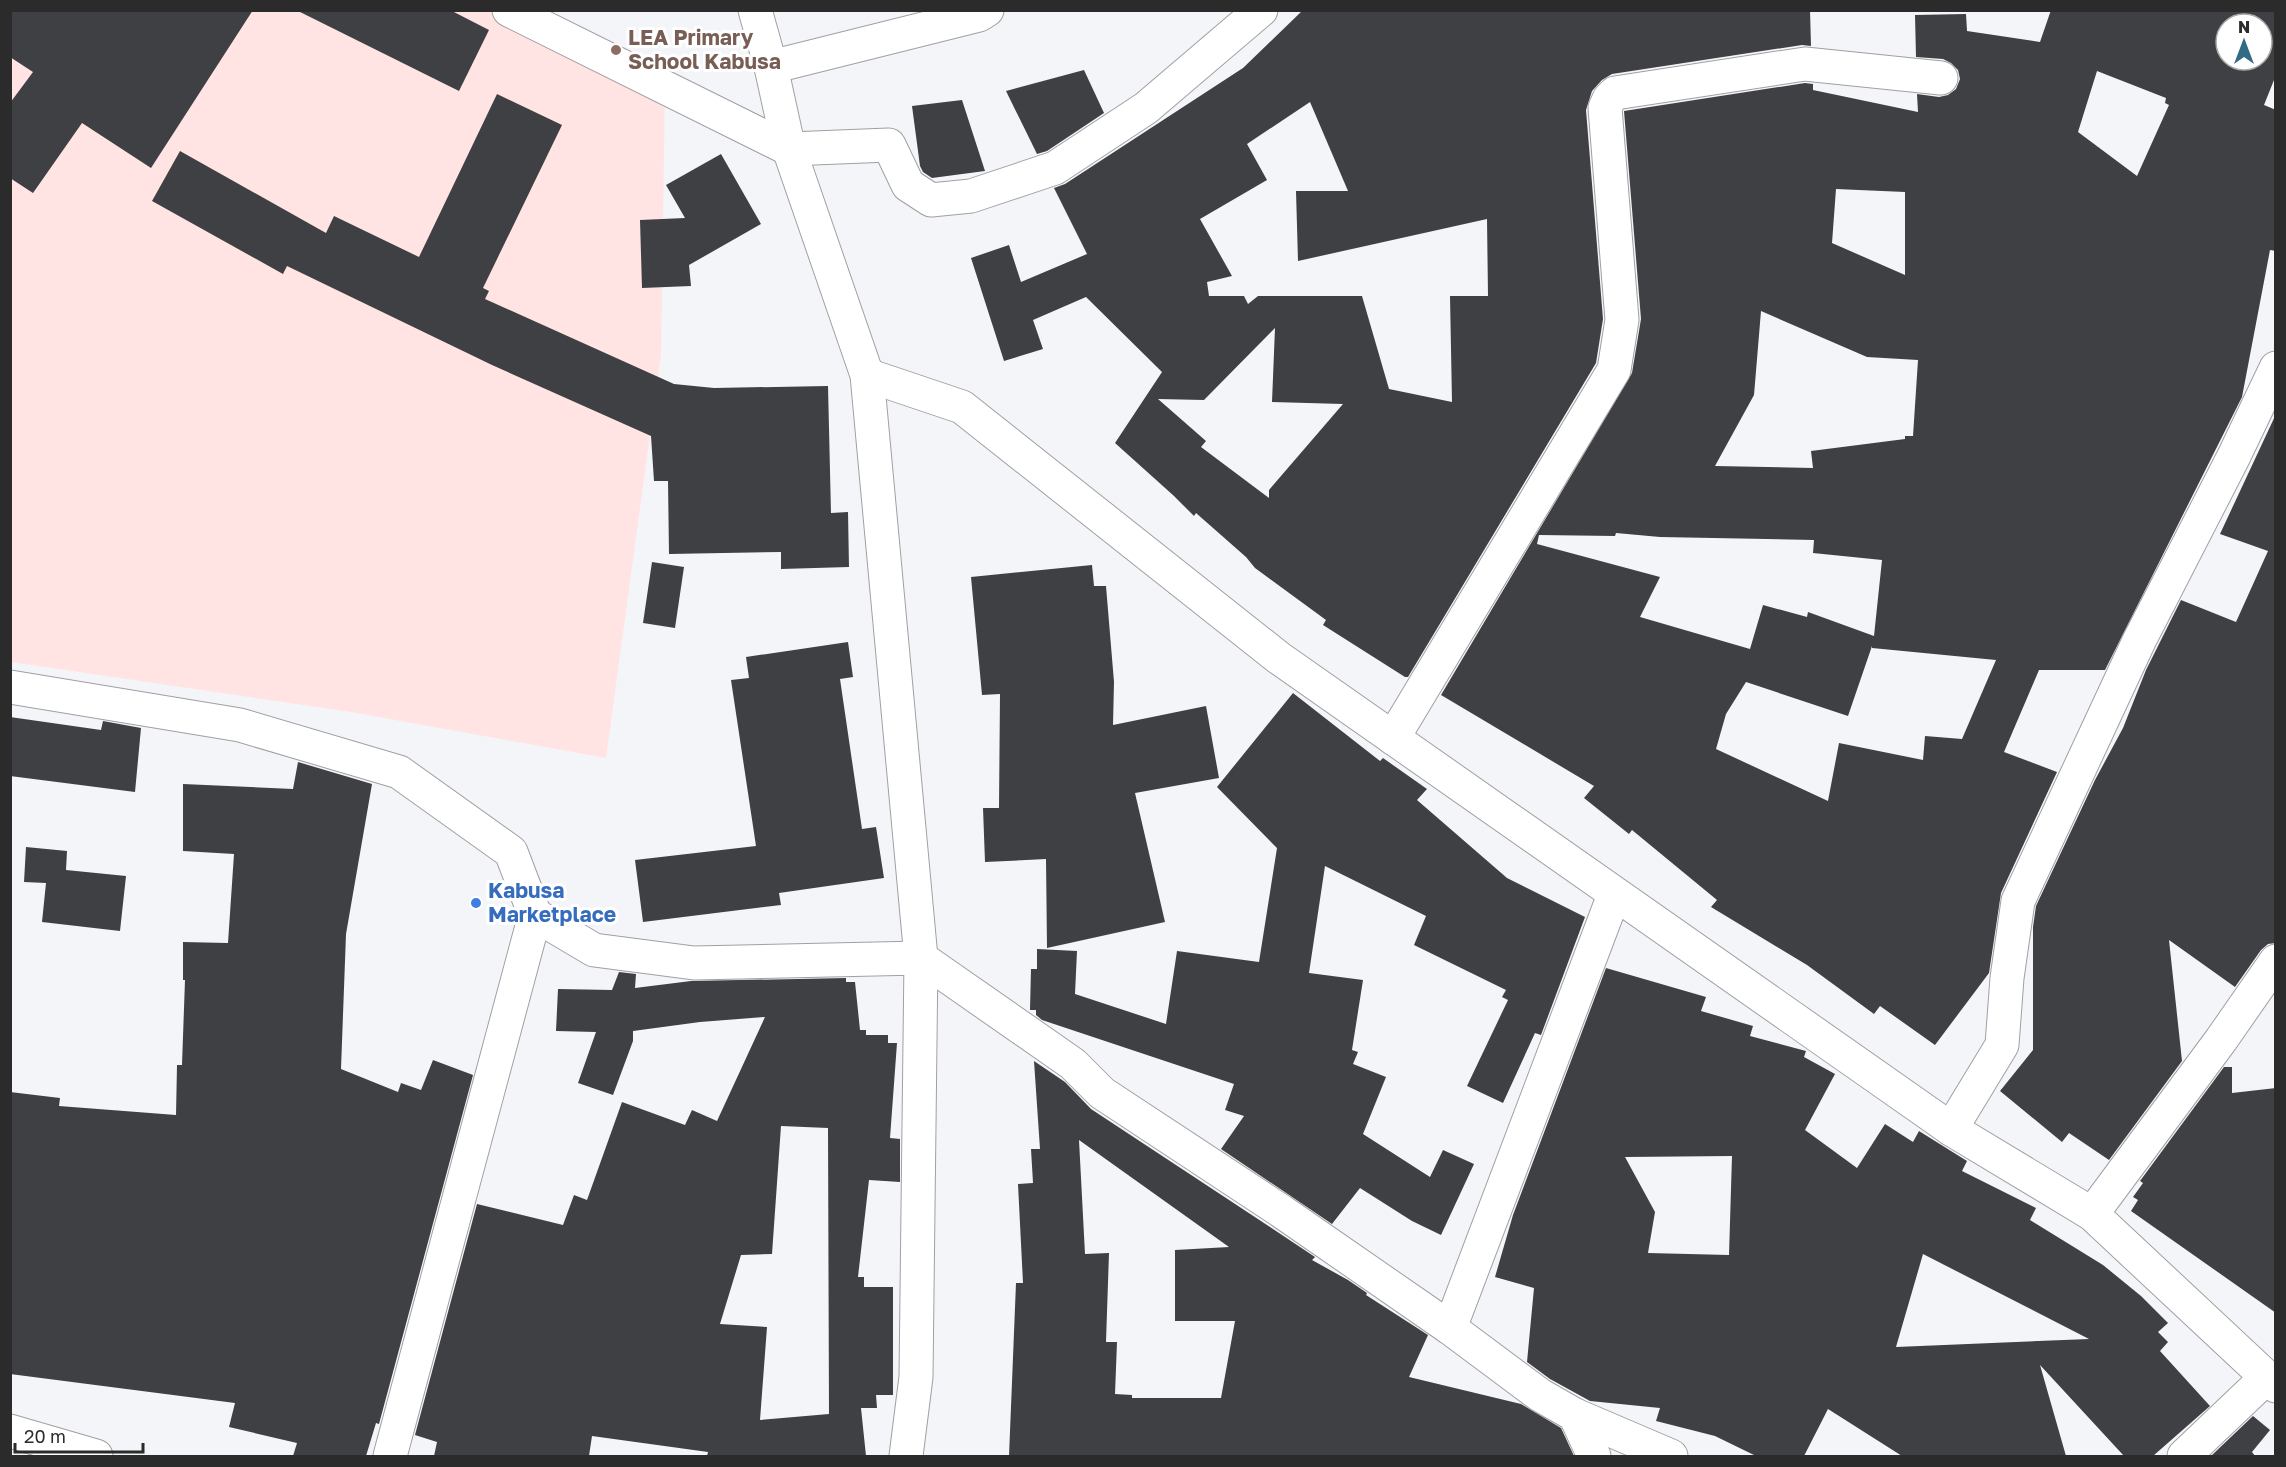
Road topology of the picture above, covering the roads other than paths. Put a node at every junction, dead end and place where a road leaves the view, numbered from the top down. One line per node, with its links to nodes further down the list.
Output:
1 (510, 10): 7 (street)
2 (755, 10): 5 (street)
3 (987, 10): 5 (street)
4 (1261, 10): 7 (street)
5 (771, 67): 7 (street)
6 (1941, 78): 11 (street)
7 (789, 149): 9 (street)
8 (2276, 368): 16 (street)
9 (867, 375): 11 (street); 14 (street)
10 (10, 687): 13 (street)
11 (1393, 738): 12 (street)
12 (1614, 895): 16 (street); 18 (street)
13 (535, 915): 14 (street); 23 (street)
14 (921, 958): 18 (street); 24 (street)
15 (2276, 961): 17 (street)
16 (1951, 1129): 17 (street)
17 (2092, 1214): 19 (street)
18 (1450, 1328): 20 (street)
19 (2271, 1382): 27 (street)
20 (1575, 1415): 25 (street); 26 (street)
21 (10, 1431): 22 (street)
22 (96, 1456)
23 (390, 1456)
24 (906, 1456)
25 (1593, 1456)
26 (1671, 1456)
27 (2184, 1456)

